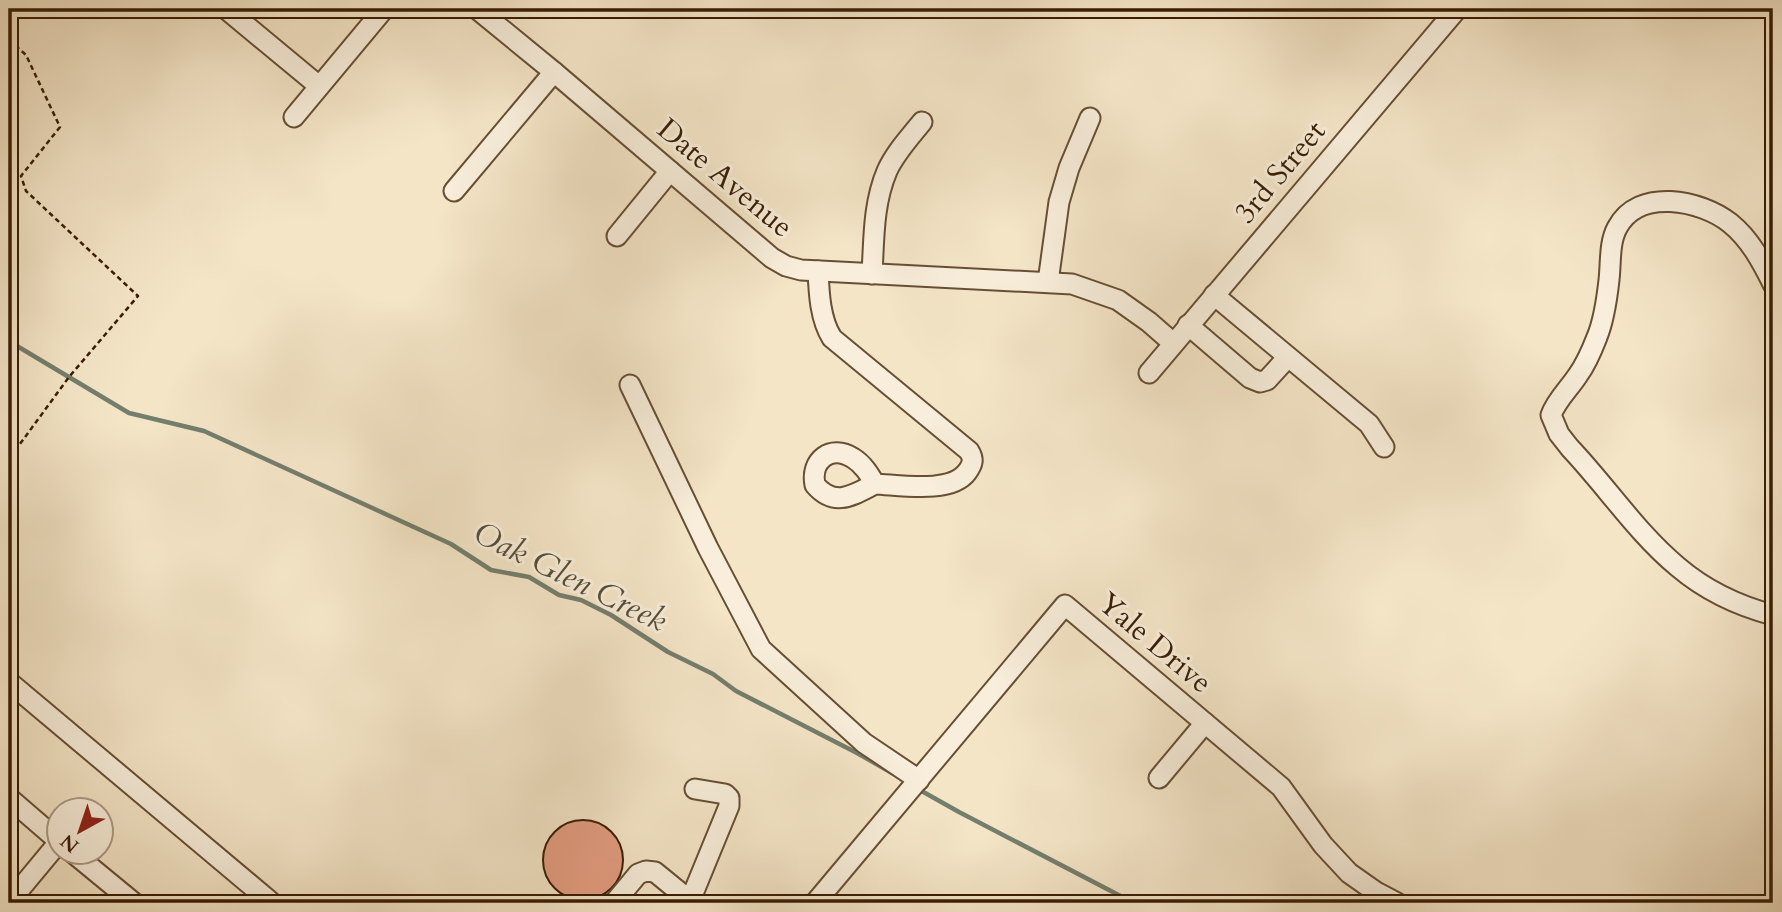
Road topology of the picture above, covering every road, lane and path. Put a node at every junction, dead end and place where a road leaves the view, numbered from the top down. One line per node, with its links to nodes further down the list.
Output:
1 (226, 9): 7 (street)
2 (384, 9): 7 (street)
3 (477, 9): 6 (street, Date Avenue)
4 (1457, 9): 18 (street, 3rd Street)
5 (9, 40): 25 (path)
6 (554, 72): 11 (street, Date Avenue); 12 (street)
7 (318, 86): 8 (street)
8 (294, 117)
9 (1090, 118): 16 (street)
10 (922, 122): 15 (street)
11 (670, 171): 13 (street); 14 (street, Date Avenue)
12 (454, 191)
13 (617, 236)
14 (818, 271): 15 (street, Date Avenue); 26 (street)
15 (872, 274): 16 (street, Date Avenue)
16 (1048, 282): 20 (street, Date Avenue)
17 (1773, 284): 27 (street)
18 (1214, 295): 19 (street, 3rd Street); 21 (street)
19 (1188, 325): 20 (street, 3rd Street); 21 (street)
20 (1173, 343): 22 (street, 3rd Street)
21 (1288, 357): 24 (street)
22 (1149, 373)
23 (630, 385): 31 (street)
24 (1384, 447)
25 (9, 459)
26 (875, 484)
27 (1773, 615)
28 (9, 682): 40 (street)
29 (1205, 723): 30 (street); 31 (street, Yale Drive); 43 (street, Yale Drive)
30 (1159, 778)
31 (919, 779): 42 (street, Yale Drive)
32 (695, 789): 38 (street)
33 (9, 798): 34 (street)
34 (46, 831)
35 (46, 858): 37 (street)
36 (89, 866): 39 (street)
37 (20, 889)
38 (691, 902): 41 (street)
39 (134, 903)
40 (272, 903)
41 (614, 903)
42 (816, 903)
43 (1397, 903)

